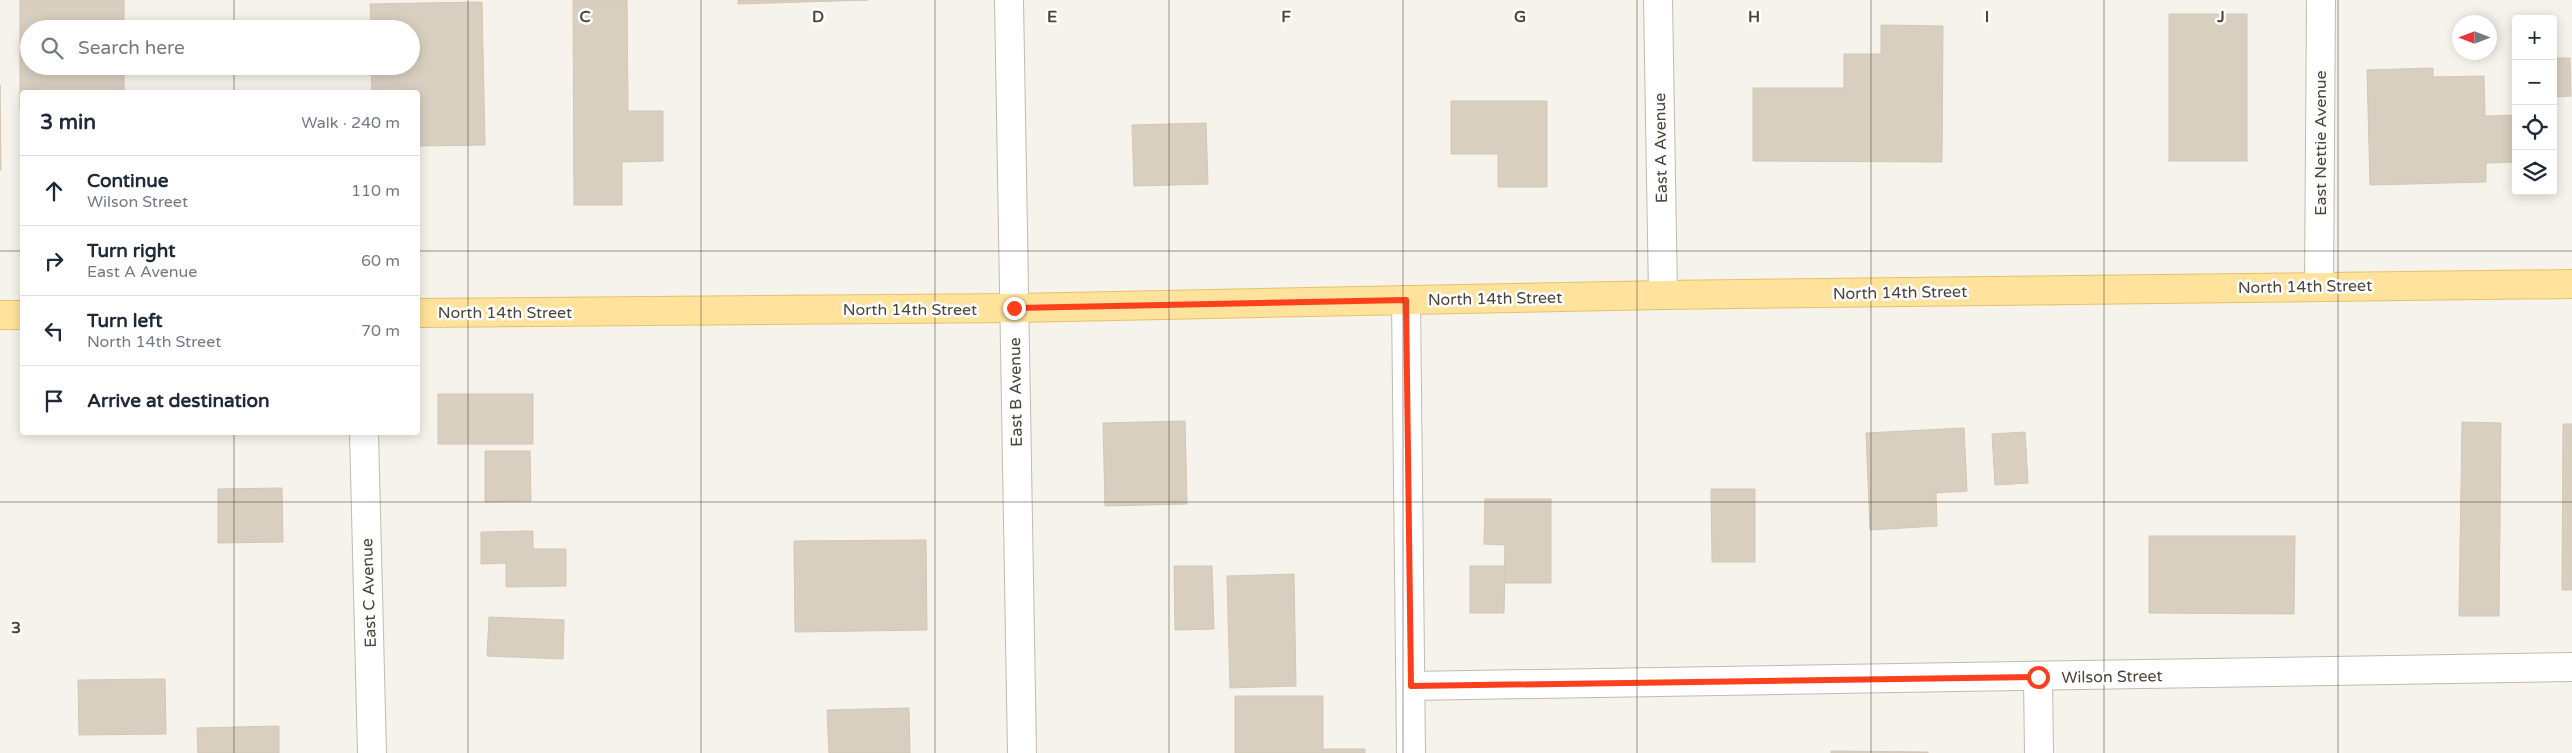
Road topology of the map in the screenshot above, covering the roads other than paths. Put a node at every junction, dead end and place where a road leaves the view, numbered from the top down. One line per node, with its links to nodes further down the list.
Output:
1 (1009, 0): 8 (street, East B Avenue)
2 (1658, 0): 6 (street, East A Avenue)
3 (2321, 0): 5 (street, East Nettie Avenue)
4 (2572, 284): 5 (main road, North 14th Street)
5 (2319, 286): 6 (main road, North 14th Street)
6 (1663, 295): 7 (main road, North 14th Street)
7 (1406, 300): 8 (main road, North 14th Street); 15 (street)
8 (1014, 308): 9 (main road, North 14th Street); 17 (street, East B Avenue)
9 (420, 313)
10 (0, 315): 11 (main road)
11 (20, 315)
12 (364, 435): 16 (street, East C Avenue)
13 (2572, 667): 14 (street, Wilson Street)
14 (2038, 677): 15 (street, Wilson Street); 19 (street)
15 (1411, 686): 18 (street)
16 (372, 753)
17 (1022, 753)
18 (1410, 753)
19 (2039, 753)

